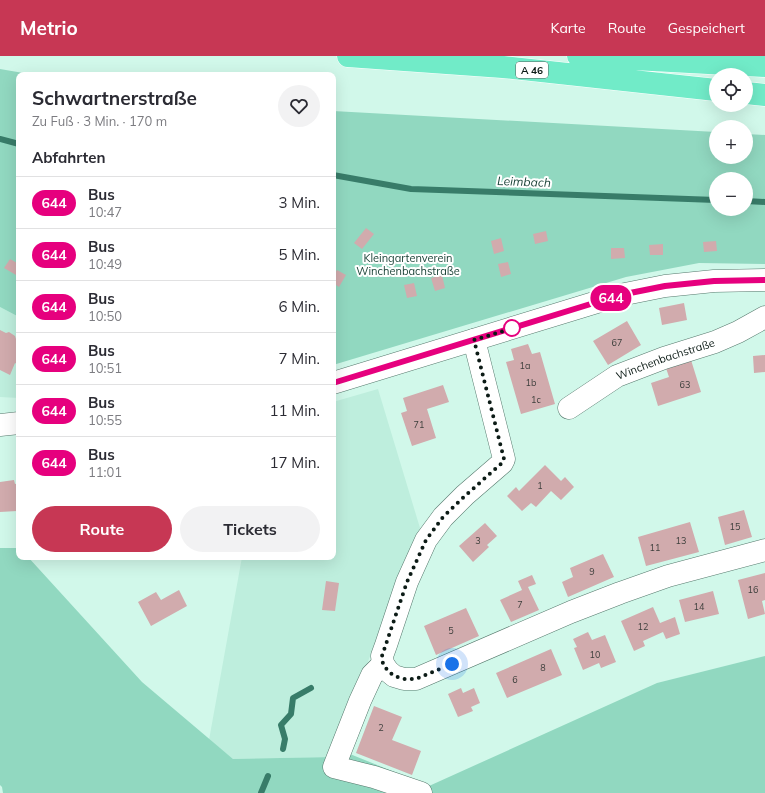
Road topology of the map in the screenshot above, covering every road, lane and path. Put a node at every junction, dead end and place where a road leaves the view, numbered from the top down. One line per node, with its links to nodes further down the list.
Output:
1 (348, 56): 4 (highway, A 46)
2 (578, 56): 3 (highway)
3 (765, 66)
4 (709, 89)
5 (753, 94): 6 (highway)
6 (765, 95)
7 (765, 280): 9 (street)
8 (765, 317): 11 (street, Winchenbachstraße)
9 (474, 340): 10 (street); 15 (street)
10 (336, 382)
11 (569, 408)
12 (16, 423): 13 (street)
13 (0, 425)
14 (765, 550): 15 (street)
15 (383, 664): 16 (street)
16 (421, 793)

